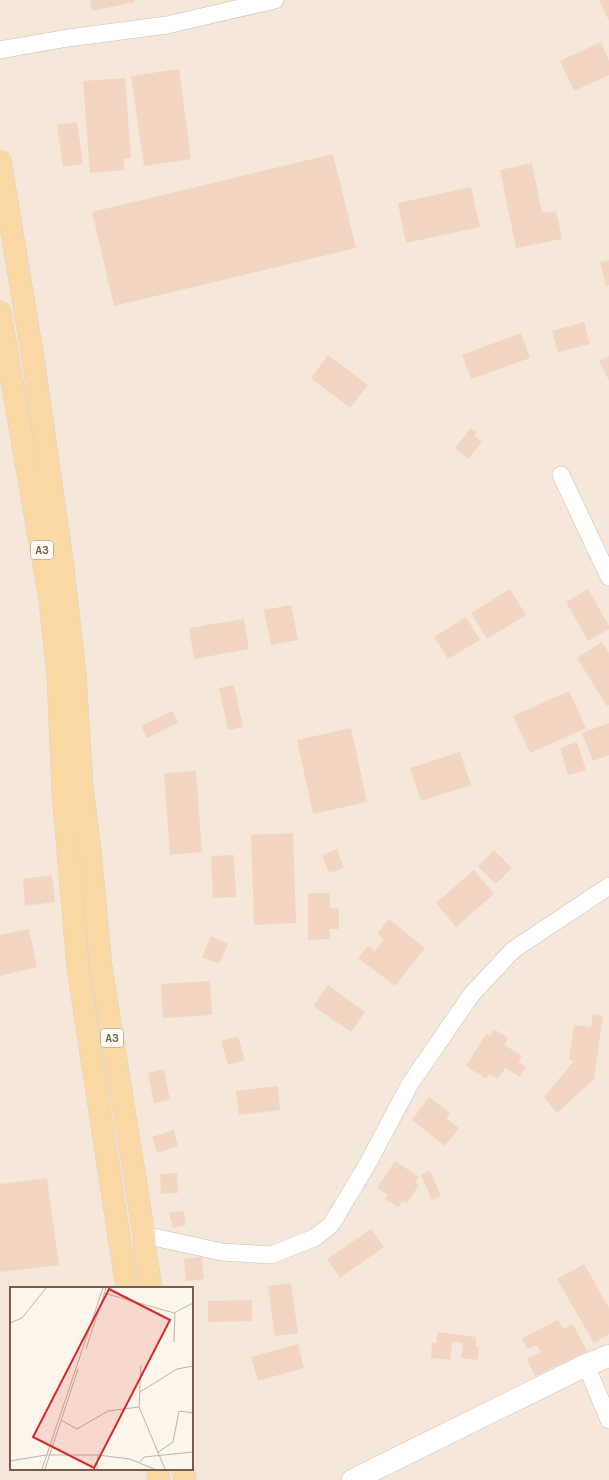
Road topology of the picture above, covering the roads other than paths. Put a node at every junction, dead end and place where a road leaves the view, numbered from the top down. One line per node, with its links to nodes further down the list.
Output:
1 (275, 0): 2 (street)
2 (0, 50)
3 (0, 162): 7 (main road, A3)
4 (0, 312): 7 (main road, A3)
5 (561, 475): 6 (street)
6 (609, 577)
7 (66, 674): 9 (main road, A3); 10 (main road, A3)
8 (609, 886): 9 (street)
9 (144, 1235): 11 (main road, A3)
10 (127, 1287)
11 (151, 1287)
12 (609, 1356): 13 (street)
13 (586, 1366): 14 (street); 19 (street)
14 (609, 1420)
15 (157, 1470): 17 (main road)
16 (183, 1470): 18 (main road)
17 (159, 1480)
18 (185, 1480)
19 (353, 1480)

